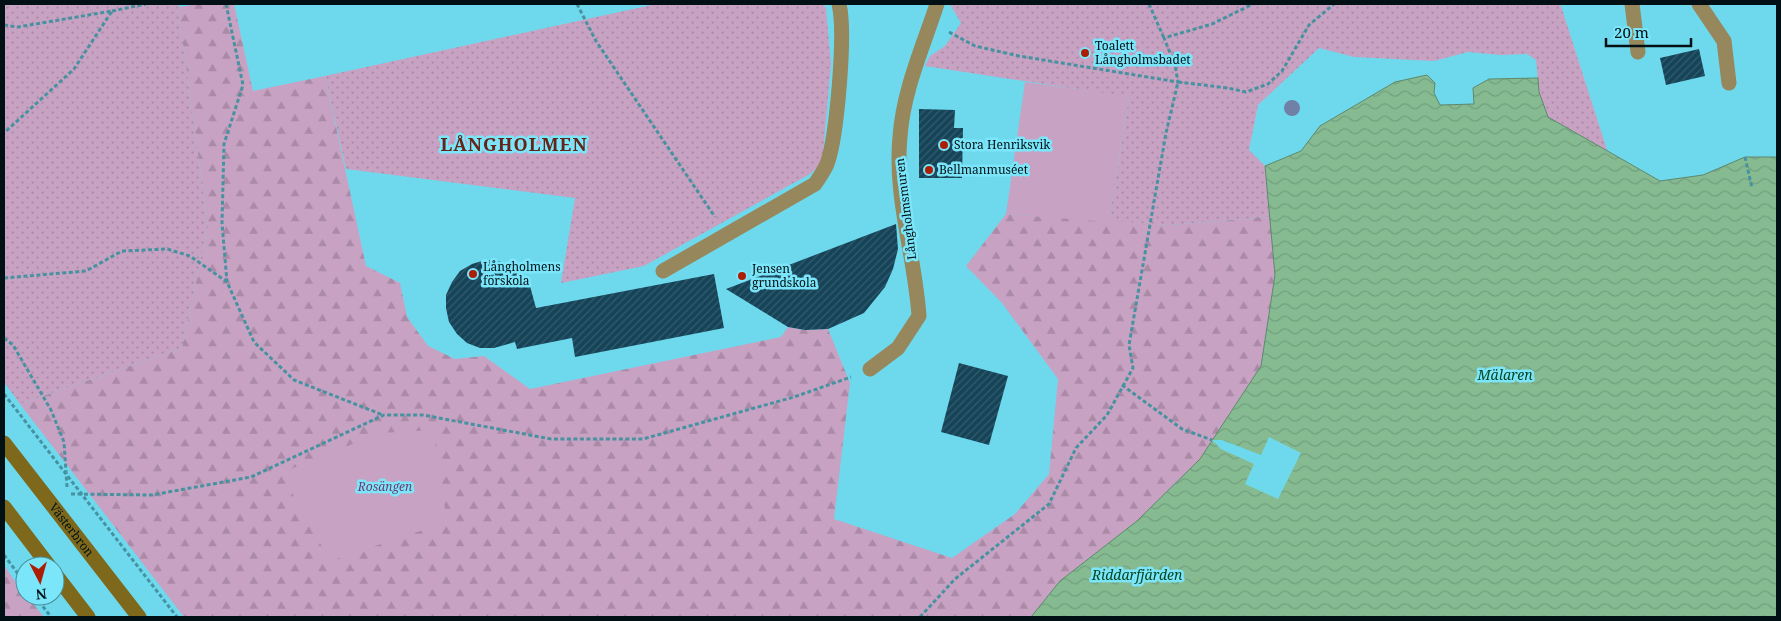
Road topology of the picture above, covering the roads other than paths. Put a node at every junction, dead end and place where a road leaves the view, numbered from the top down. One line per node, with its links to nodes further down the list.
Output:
1 (839, 4): 7 (street)
2 (936, 4): 8 (street, Långholmsmuren)
3 (1632, 4): 5 (street)
4 (1698, 4): 6 (street)
5 (1638, 52)
6 (1728, 84)
7 (663, 271)
8 (870, 369)
9 (4, 443): 14 (main road, Västerbron, bridge)
10 (4, 507): 11 (main road)
11 (41, 556)
12 (65, 587): 13 (main road)
13 (88, 617)
14 (139, 617)

